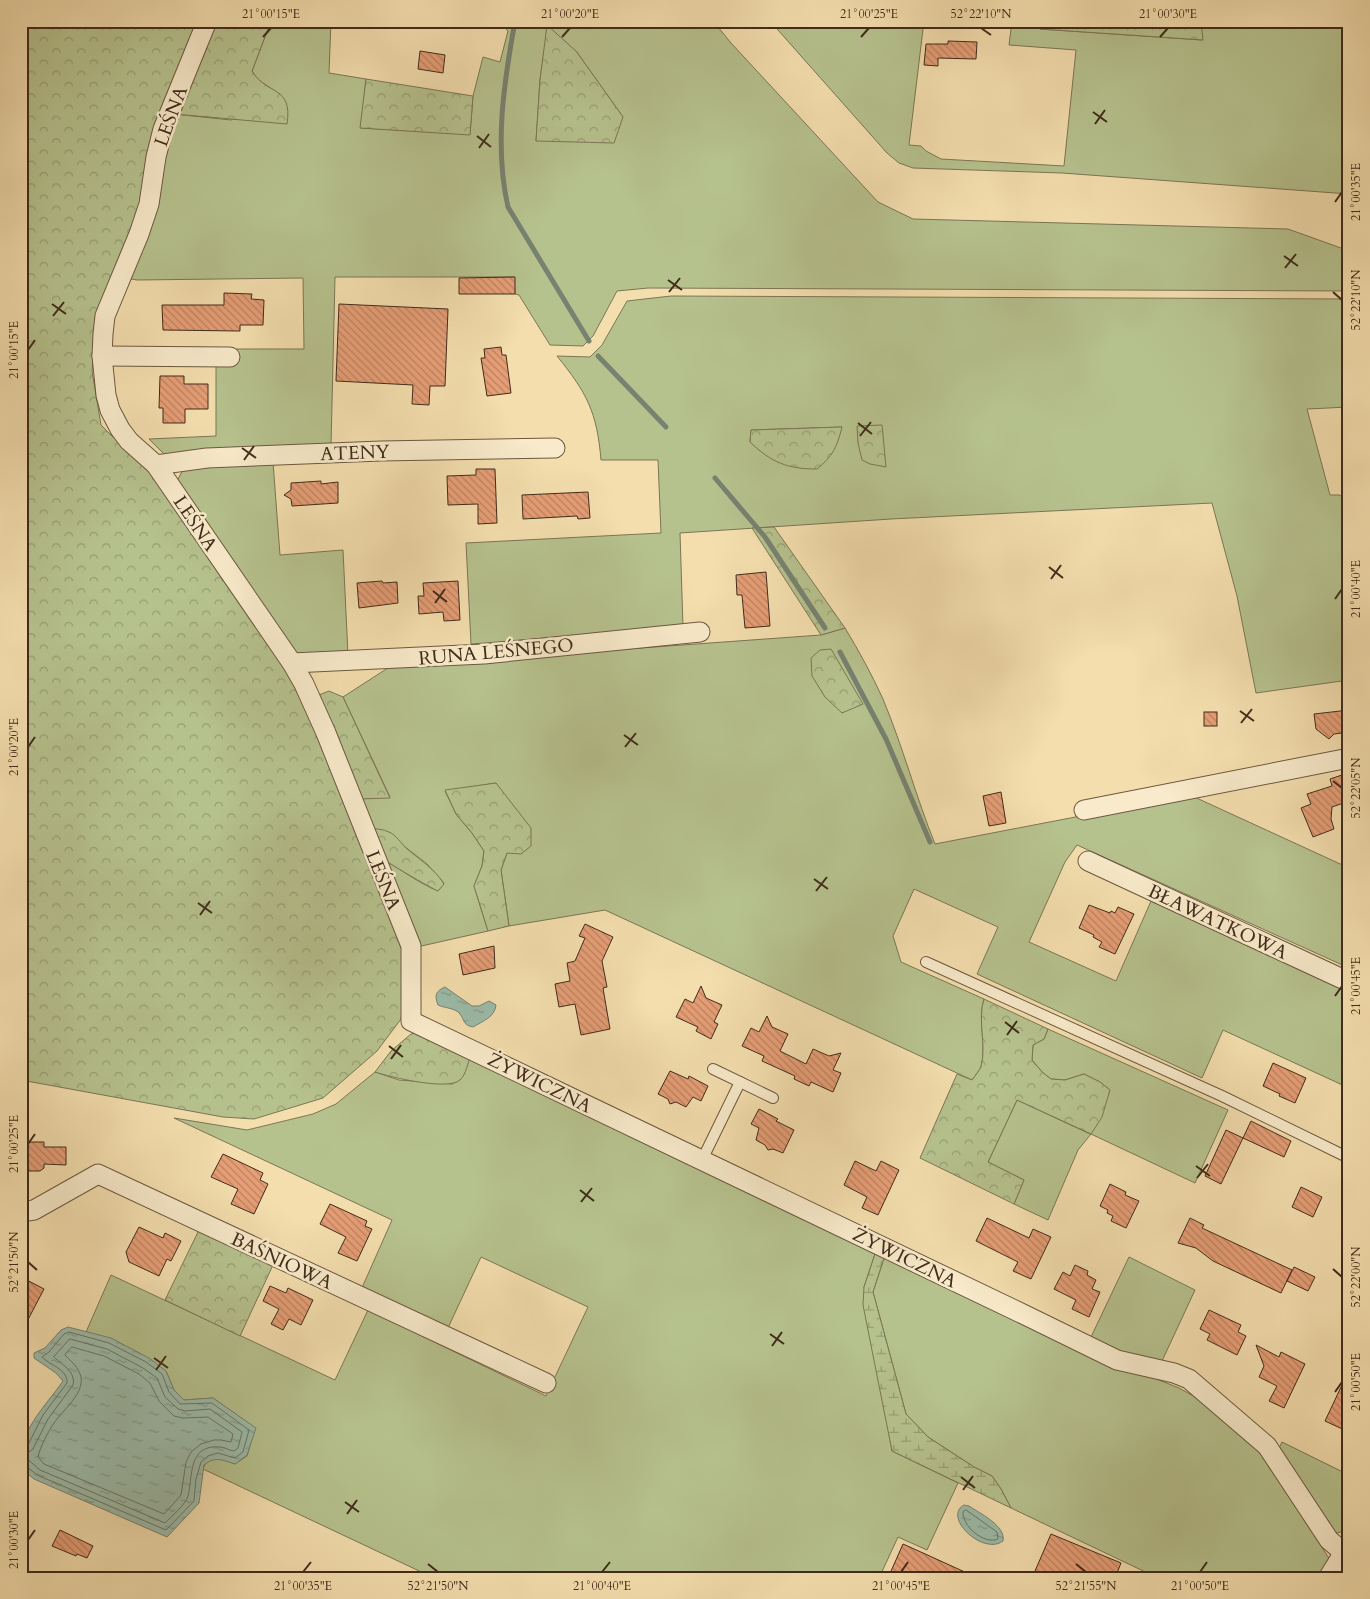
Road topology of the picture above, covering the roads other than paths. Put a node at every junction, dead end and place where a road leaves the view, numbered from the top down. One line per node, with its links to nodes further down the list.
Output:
1 (206, 21): 2 (street, LEŚNA)
2 (102, 356): 3 (street); 5 (street, LEŚNA)
3 (230, 357)
4 (555, 448): 5 (street, ATENY)
5 (156, 465): 7 (street, LEŚNA)
6 (700, 632): 7 (street, RUNA LEŚNEGO)
7 (292, 663): 13 (street, LEŚNA)
8 (1349, 758): 9 (street)
9 (1084, 810)
10 (1088, 861): 12 (street, BŁAWATKOWA)
11 (926, 962): 17 (lane)
12 (1349, 982)
13 (411, 1021): 18 (street, ŻYWICZNA)
14 (713, 1069): 15 (lane)
15 (740, 1082): 16 (lane); 18 (lane)
16 (773, 1098)
17 (1349, 1158)
18 (702, 1160): 21 (street, ŻYWICZNA)
19 (21, 1212): 20 (street, BAŚNIOWA)
20 (546, 1383)
21 (1348, 1553): 22 (street)
22 (1332, 1578)

